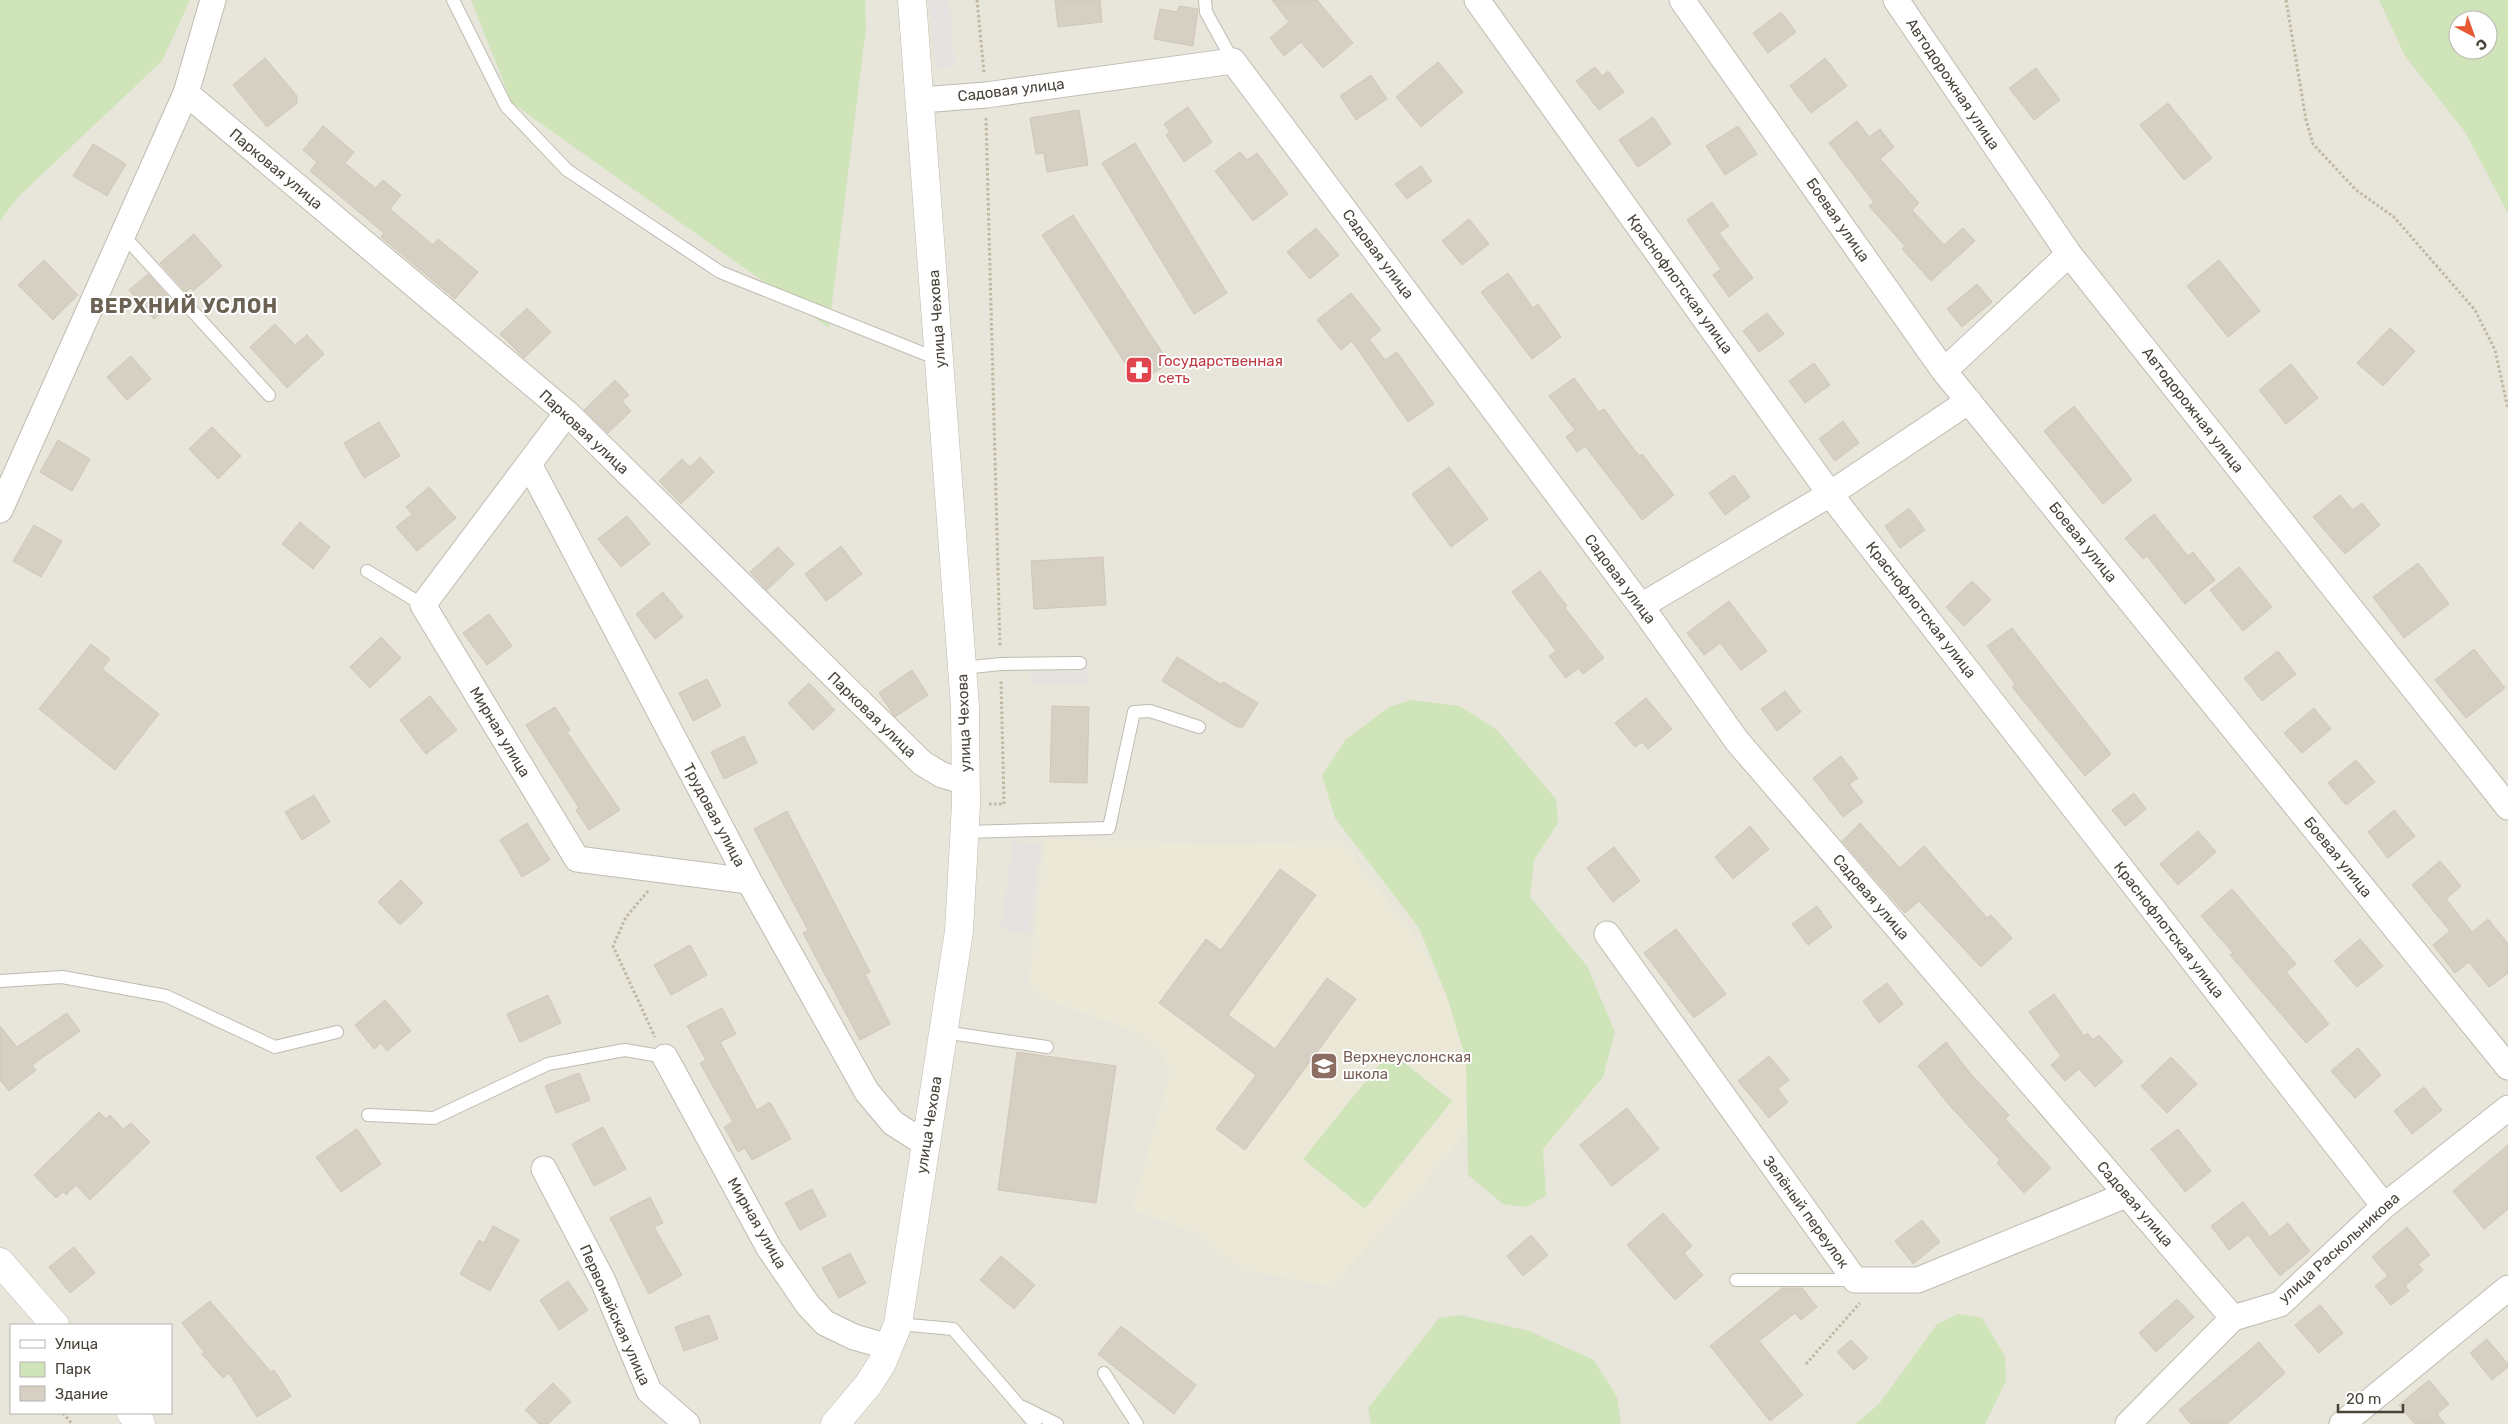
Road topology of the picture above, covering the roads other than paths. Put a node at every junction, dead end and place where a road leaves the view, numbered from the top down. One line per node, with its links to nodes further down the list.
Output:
1 (214, 0): 9 (street)
2 (453, 0): 13 (lane)
3 (912, 0): 10 (street, улица Чехова)
4 (1205, 0): 8 (lane)
5 (1477, 0): 19 (street, Краснофлотская улица)
6 (1682, 0): 14 (street, Боевая улица)
7 (1896, 0): 12 (street, Автодорожная улица)
8 (1233, 61): 10 (street, Садовая улица); 23 (street, Садовая улица)
9 (186, 93): 11 (street); 17 (street, Парковая улица)
10 (921, 100): 13 (street, улица Чехова)
11 (123, 234): 15 (lane); 20 (street)
12 (2069, 254): 14 (street); 28 (street, Автодорожная улица)
13 (940, 360): 25 (street, улица Чехова)
14 (1944, 371): 16 (street, Боевая улица)
15 (269, 395)
16 (1969, 400): 19 (street); 37 (street, Боевая улица)
17 (567, 413): 18 (street); 27 (street, Парковая улица)
18 (529, 464): 22 (street); 30 (street, Трудовая улица)
19 (1830, 494): 23 (street); 43 (street, Краснофлотская улица)
20 (0, 510)
21 (367, 571): 22 (lane)
22 (423, 605): 30 (street, Мирная улица)
23 (1641, 606): 42 (street, Садовая улица)
24 (1080, 663): 25 (lane)
25 (962, 668): 27 (street, улица Чехова)
26 (1199, 726): 29 (lane)
27 (966, 793): 29 (street, улица Чехова)
28 (2508, 807)
29 (965, 832): 34 (street, улица Чехова)
30 (749, 881): 40 (street, Трудовая улица)
31 (1607, 934): 46 (street, Зелёный переулок)
32 (0, 981): 33 (lane)
33 (337, 1032)
34 (943, 1032): 35 (lane); 40 (street, улица Чехова)
35 (1047, 1047)
36 (665, 1057): 39 (lane); 50 (street, Мирная улица)
37 (2508, 1067)
38 (2508, 1108): 43 (street, улица Раскольникова)
39 (368, 1115)
40 (926, 1144): 50 (street, улица Чехова)
41 (544, 1169): 55 (street, Первомайская улица)
42 (2126, 1195): 46 (street); 48 (street, Садовая улица)
43 (2384, 1206): 48 (street, улица Раскольникова)
44 (0, 1262): 49 (street)
45 (1736, 1280): 46 (lane)
46 (1864, 1280)
47 (2508, 1288): 61 (street)
48 (2233, 1318): 60 (street, улица Раскольникова)
49 (54, 1324)
50 (893, 1335): 52 (lane); 56 (street, улица Чехова)
51 (1104, 1373): 59 (lane)
52 (1021, 1406): 57 (lane); 58 (lane)
53 (132, 1414): 54 (street)
54 (140, 1424)
55 (687, 1424)
56 (835, 1424)
57 (1035, 1424)
58 (1057, 1424)
59 (1138, 1424)
60 (2128, 1424)
61 (2342, 1424)

